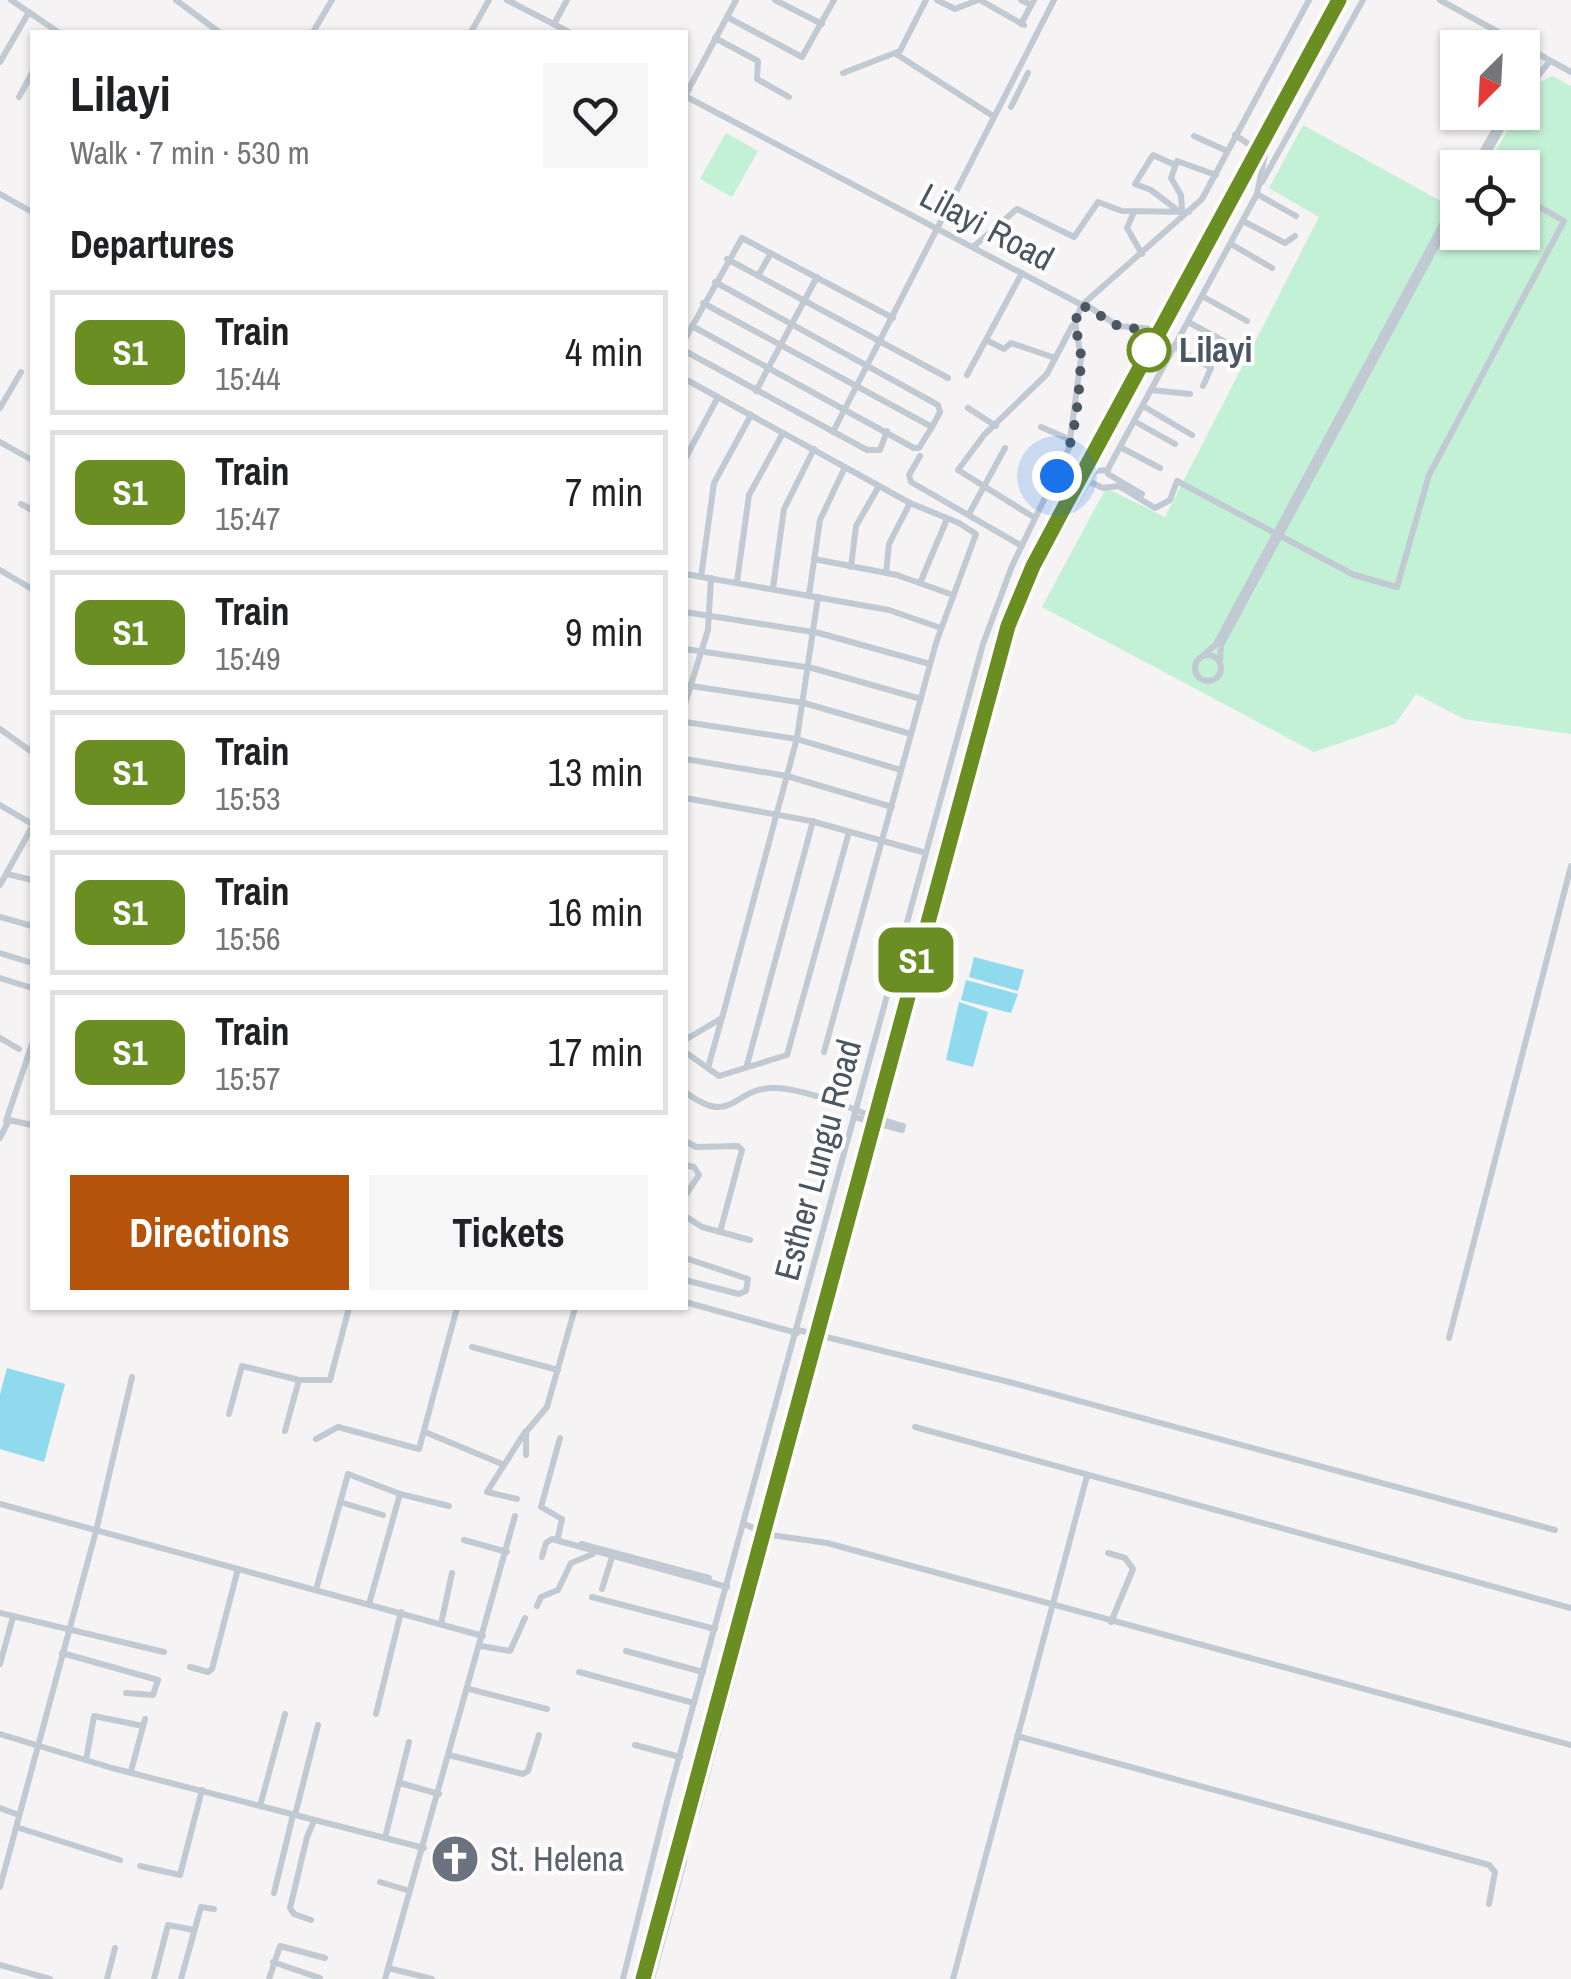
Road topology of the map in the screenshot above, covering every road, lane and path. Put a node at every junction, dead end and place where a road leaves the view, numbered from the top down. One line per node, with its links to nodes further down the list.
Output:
1 (11, 0): 21 (street)
2 (176, 0): 26 (street)
3 (332, 0): 27 (street)
4 (489, 0): 28 (street)
5 (506, 0): 20 (street)
6 (528, 0): 20 (street)
7 (567, 0): 23 (street)
8 (736, 0): 22 (street)
9 (775, 0): 24 (street)
10 (834, 0): 24 (street)
11 (926, 0): 32 (street)
12 (937, 0): 13 (street)
13 (979, 0): 19 (street)
14 (1021, 0): 19 (street)
15 (1054, 0): 46 (street)
16 (1309, 0): 47 (street, Lilayi Road)
17 (1363, 0): 49 (street)
18 (1440, 0): 30 (street)
19 (1033, 3)
20 (523, 8): 23 (street)
21 (28, 12): 25 (street); 35 (street)
22 (727, 18): 24 (street); 31 (street)
23 (554, 24): 29 (street)
24 (822, 24)
25 (54, 30)
26 (216, 30)
27 (314, 30)
28 (473, 30)
29 (565, 30)
30 (1494, 30)
31 (715, 38): 41 (street); 43 (street)
32 (895, 53): 37 (street); 46 (street)
33 (1540, 55): 34 (street)
34 (1550, 61): 36 (street); 38 (street)
35 (0, 62)
36 (1571, 72)
37 (843, 73)
38 (1540, 73)
39 (1028, 74): 45 (street)
40 (30, 77): 42 (street)
41 (688, 90)
42 (19, 97)
43 (789, 97)
44 (688, 98): 65 (street, Lilayi Road)
45 (1011, 107)
46 (993, 116): 65 (street)
47 (1236, 135): 50 (street, Lilayi Road); 51 (street)
48 (1194, 136): 50 (street)
49 (1284, 144): 51 (street); 54 (street)
50 (1227, 151): 53 (street, Lilayi Road)
51 (1265, 155): 54 (street)
52 (1175, 165): 53 (street); 60 (street); 60 (street)
53 (1216, 175): 60 (street, Lilayi Road)
54 (1262, 182): 56 (street)
55 (0, 194): 59 (street)
56 (1257, 194): 62 (street); 63 (street)
57 (1540, 207): 145 (street)
58 (1114, 209): 61 (street); 64 (street); 70 (street)
59 (30, 211)
60 (1183, 211): 61 (street); 72 (street, Lilayi Road)
61 (1134, 212): 64 (street)
62 (1296, 216)
63 (1243, 221): 67 (street); 69 (street)
64 (1127, 228): 72 (street)
65 (938, 229): 70 (street, Lilayi Road); 83 (street)
66 (1440, 229): 145 (street)
67 (1296, 236)
68 (1440, 239): 145 (street)
69 (1231, 244): 74 (street); 79 (street)
70 (973, 247): 75 (street, Lilayi Road)
71 (771, 252): 73 (street); 76 (street); 77 (street)
72 (1142, 254): 82 (street, Lilayi Road)
73 (727, 260): 76 (street); 78 (street)
74 (1272, 268)
75 (1022, 274): 82 (street, Lilayi Road); 91 (street)
76 (758, 276): 80 (street)
77 (817, 278): 80 (street); 83 (street)
78 (716, 282): 81 (street); 87 (street)
79 (1202, 296): 84 (street); 86 (street)
80 (804, 301): 87 (street); 92 (street)
81 (704, 304): 88 (street); 94 (street)
82 (1084, 305): 85 (street, Esther Lungu Road); 89 (street)
83 (894, 318): 92 (street)
84 (1248, 321)
85 (1075, 322): 97 (street); 123 (street, Esther Lungu Road)
86 (1188, 322): 93 (street); 95 (street)
87 (793, 324): 94 (street); 98 (street)
88 (692, 326): 90 (street); 99 (street)
89 (1155, 329)
90 (688, 333)
91 (986, 340): 97 (street); 101 (street)
92 (880, 344): 98 (street); 102 (street)
93 (1230, 345)
94 (781, 346): 99 (street); 105 (street)
95 (1174, 346): 104 (street); 106 (street)
96 (688, 353): 107 (street)
97 (1055, 358): 116 (street)
98 (868, 366): 105 (street); 117 (street)
99 (768, 368): 107 (street); 112 (street)
100 (21, 372): 111 (street)
101 (966, 375)
102 (948, 378)
103 (688, 381): 109 (street)
104 (1203, 386)
105 (856, 388): 112 (street); 117 (street)
106 (1151, 390): 108 (street); 110 (street)
107 (756, 391): 120 (street)
108 (1190, 394)
109 (718, 397): 114 (street); 129 (street)
110 (1142, 406): 115 (street); 122 (street)
111 (0, 408)
112 (846, 408): 119 (street); 120 (street)
113 (968, 408): 116 (street)
114 (751, 415): 121 (street); 152 (street)
115 (1134, 421): 125 (street); 127 (street)
116 (996, 426): 136 (street)
117 (932, 427): 119 (street)
118 (1041, 427): 123 (street)
119 (887, 431): 120 (street)
120 (833, 432)
121 (784, 433): 128 (street); 154 (street)
122 (1192, 435)
123 (1071, 440): 143 (street, Esther Lungu Road)
124 (0, 442): 131 (street)
125 (1175, 444)
126 (1005, 448): 136 (street)
127 (1120, 448): 133 (street); 134 (street)
128 (814, 450): 132 (street); 157 (street)
129 (688, 453)
130 (920, 456): 142 (street)
131 (30, 459)
132 (846, 467): 137 (street); 147 (street)
133 (1160, 468)
134 (1108, 470): 135 (street); 138 (street)
135 (1088, 481): 145 (street); 159 (street)
136 (986, 485): 142 (street); 143 (street)
137 (878, 486): 139 (street); 148 (street)
138 (1142, 494)
139 (910, 503): 144 (street); 150 (street)
140 (21, 504): 141 (street)
141 (30, 509)
142 (968, 514): 146 (street)
143 (1035, 518): 146 (street, Esther Lungu Road)
144 (946, 519): 155 (street); 158 (street)
145 (1279, 532): 167 (street); 168 (street)
146 (1022, 546): 191 (street, Esther Lungu Road)
147 (814, 560): 148 (street); 160 (street)
148 (851, 566): 150 (street)
149 (0, 570): 156 (street)
150 (886, 573): 155 (street)
151 (688, 574): 152 (street)
152 (701, 576): 153 (street)
153 (711, 578): 154 (street); 162 (street)
154 (737, 582): 157 (street)
155 (920, 583): 158 (street)
156 (30, 588)
157 (772, 588): 160 (street)
158 (954, 594): 163 (street)
159 (1025, 595)
160 (813, 596): 163 (street); 164 (street)
161 (688, 612): 162 (street)
162 (710, 616): 164 (street); 166 (street)
163 (940, 628): 169 (street)
164 (814, 632): 169 (street); 170 (street)
165 (688, 649): 166 (street)
166 (701, 651): 170 (street); 171 (street)
167 (1204, 655): 168 (street); 168 (street)
168 (1220, 662)
169 (930, 664): 172 (street)
170 (808, 668): 172 (street); 173 (street)
171 (688, 685): 173 (street)
172 (921, 699): 176 (street)
173 (803, 703): 176 (street); 177 (street)
174 (688, 722): 177 (street)
175 (0, 729): 178 (street)
176 (911, 734): 180 (street)
177 (796, 740): 180 (street); 181 (street)
178 (30, 751)
179 (688, 760): 181 (street)
180 (902, 770): 184 (street)
181 (787, 776): 184 (street); 185 (street)
182 (688, 799): 185 (street)
183 (0, 805): 187 (street)
184 (892, 806): 189 (street)
185 (776, 814): 186 (street); 202 (street)
186 (814, 822): 188 (street); 209 (street)
187 (30, 824)
188 (849, 832): 189 (street); 209 (street)
189 (882, 842): 191 (street); 206 (street)
190 (28, 844): 193 (street)
191 (926, 853): 212 (street, Esther Lungu Road)
192 (1571, 866): 234 (street)
193 (7, 874): 194 (street); 195 (street)
194 (30, 880)
195 (0, 885)
196 (0, 918): 197 (street)
197 (30, 926)
198 (0, 953): 199 (street)
199 (30, 962)
200 (0, 978): 201 (street)
201 (30, 987)
202 (721, 1020): 204 (street); 210 (street)
203 (0, 1038): 205 (street)
204 (688, 1038)
205 (18, 1049)
206 (824, 1052)
207 (688, 1054): 210 (street)
208 (30, 1056): 214 (street)
209 (747, 1066): 210 (street)
210 (708, 1068)
211 (688, 1098): 213 (street)
212 (861, 1098): 213 (street, Esther Lungu Road); 215 (street)
213 (856, 1115): 215 (street); 218 (street, Esther Lungu Road)
214 (7, 1119): 216 (street); 219 (street)
215 (871, 1120): 217 (street); 218 (street)
216 (30, 1125)
217 (902, 1128)
218 (852, 1134): 232 (street, Esther Lungu Road)
219 (0, 1138)
220 (688, 1143): 224 (street)
221 (688, 1166): 222 (street)
222 (688, 1192)
223 (688, 1218): 224 (street)
224 (720, 1232): 225 (street)
225 (750, 1240)
226 (688, 1259): 227 (street)
227 (688, 1281)
228 (688, 1303): 232 (street)
229 (349, 1310): 238 (street)
230 (456, 1310): 242 (street)
231 (574, 1310): 236 (street)
232 (798, 1332): 233 (street); 256 (street, Esther Lungu Road)
233 (824, 1335): 257 (street); 260 (street)
234 (1449, 1338)
235 (472, 1347): 236 (street)
236 (558, 1370): 243 (street)
237 (132, 1377): 258 (street)
238 (299, 1380): 239 (street); 241 (street)
239 (229, 1414)
240 (916, 1426): 248 (street)
241 (285, 1431)
242 (425, 1432): 244 (street); 247 (street)
243 (526, 1432): 246 (street); 247 (street)
244 (316, 1438)
245 (560, 1438): 261 (street)
246 (526, 1454)
247 (502, 1464): 250 (street)
248 (1087, 1476): 278 (street); 279 (street)
249 (400, 1494): 251 (street); 253 (street); 276 (street)
250 (517, 1500)
251 (340, 1502): 254 (street); 274 (street)
252 (0, 1504): 258 (street)
253 (450, 1506)
254 (384, 1515)
255 (514, 1516): 264 (street)
256 (744, 1524): 260 (street); 272 (street, Esther Lungu Road)
257 (1555, 1530)
258 (96, 1531): 270 (street); 286 (street)
259 (546, 1533): 261 (street)
260 (771, 1534): 278 (street); 351 (street)
261 (558, 1537): 272 (street)
262 (464, 1540): 264 (street)
263 (570, 1545): 265 (street); 267 (street); 269 (street)
264 (507, 1552): 288 (street)
265 (594, 1553): 268 (street); 269 (street)
266 (1108, 1553): 284 (street)
267 (542, 1557)
268 (612, 1558): 272 (street); 273 (street)
269 (571, 1563): 277 (street)
270 (238, 1568): 274 (street); 294 (street)
271 (452, 1573): 285 (street)
272 (727, 1585): 287 (street, Esther Lungu Road)
273 (602, 1589)
274 (316, 1590): 276 (street)
275 (592, 1597): 287 (street)
276 (369, 1604): 280 (street)
277 (537, 1606)
278 (1052, 1606): 284 (street); 306 (street)
279 (1571, 1608)
280 (401, 1612): 285 (street); 302 (street)
281 (0, 1613): 282 (street)
282 (13, 1617): 286 (street); 293 (street)
283 (525, 1618): 289 (street)
284 (1111, 1622): 310 (street)
285 (441, 1624): 288 (street)
286 (68, 1628): 291 (street); 292 (street)
287 (715, 1629): 296 (street, Esther Lungu Road)
288 (483, 1636): 289 (street)
289 (481, 1646): 297 (street)
290 (626, 1651): 296 (street)
291 (164, 1652)
292 (62, 1653): 298 (street); 308 (street)
293 (0, 1664)
294 (190, 1668)
295 (579, 1672): 299 (street)
296 (703, 1672): 299 (street, Esther Lungu Road)
297 (469, 1689): 300 (street); 311 (street)
298 (126, 1693)
299 (694, 1703): 312 (street, Esther Lungu Road)
300 (546, 1709)
301 (285, 1714): 318 (street)
302 (376, 1714)
303 (318, 1725): 321 (street)
304 (0, 1734): 308 (street)
305 (539, 1735): 311 (street)
306 (1016, 1736): 333 (street); 352 (street)
307 (410, 1742): 315 (street)
308 (38, 1745): 313 (street); 320 (street)
309 (635, 1745): 312 (street)
310 (1571, 1746)
311 (449, 1755): 317 (street)
312 (680, 1757): 350 (street, Esther Lungu Road)
313 (86, 1760): 314 (street); 314 (street)
314 (131, 1772): 316 (street)
315 (400, 1783): 317 (street); 324 (street)
316 (202, 1790): 318 (street); 328 (street)
317 (439, 1794): 325 (street)
318 (260, 1806): 321 (street)
319 (0, 1808): 320 (street)
320 (19, 1814): 323 (street)
321 (294, 1815): 322 (street); 332 (street)
322 (314, 1821): 324 (street); 335 (street)
323 (16, 1828): 326 (street); 327 (street)
324 (384, 1838): 325 (street)
325 (424, 1848): 331 (street)
326 (120, 1860)
327 (3, 1863): 330 (street)
328 (140, 1866)
329 (380, 1882): 331 (street)
330 (0, 1887)
331 (410, 1891): 341 (street)
332 (274, 1893)
333 (1490, 1904)
334 (214, 1909): 336 (street)
335 (312, 1920)
336 (194, 1930): 343 (street); 346 (street)
337 (114, 1948): 345 (street)
338 (325, 1958): 339 (street)
339 (273, 1962): 344 (street); 347 (street)
340 (0, 1965): 342 (street)
341 (388, 1968): 348 (street); 349 (street)
342 (46, 1978)
343 (156, 1978)
344 (320, 1978)
345 (107, 1979)
346 (181, 1979)
347 (269, 1979)
348 (385, 1979)
349 (432, 1979)
350 (623, 1979)
351 (652, 1979)
352 (953, 1979)

